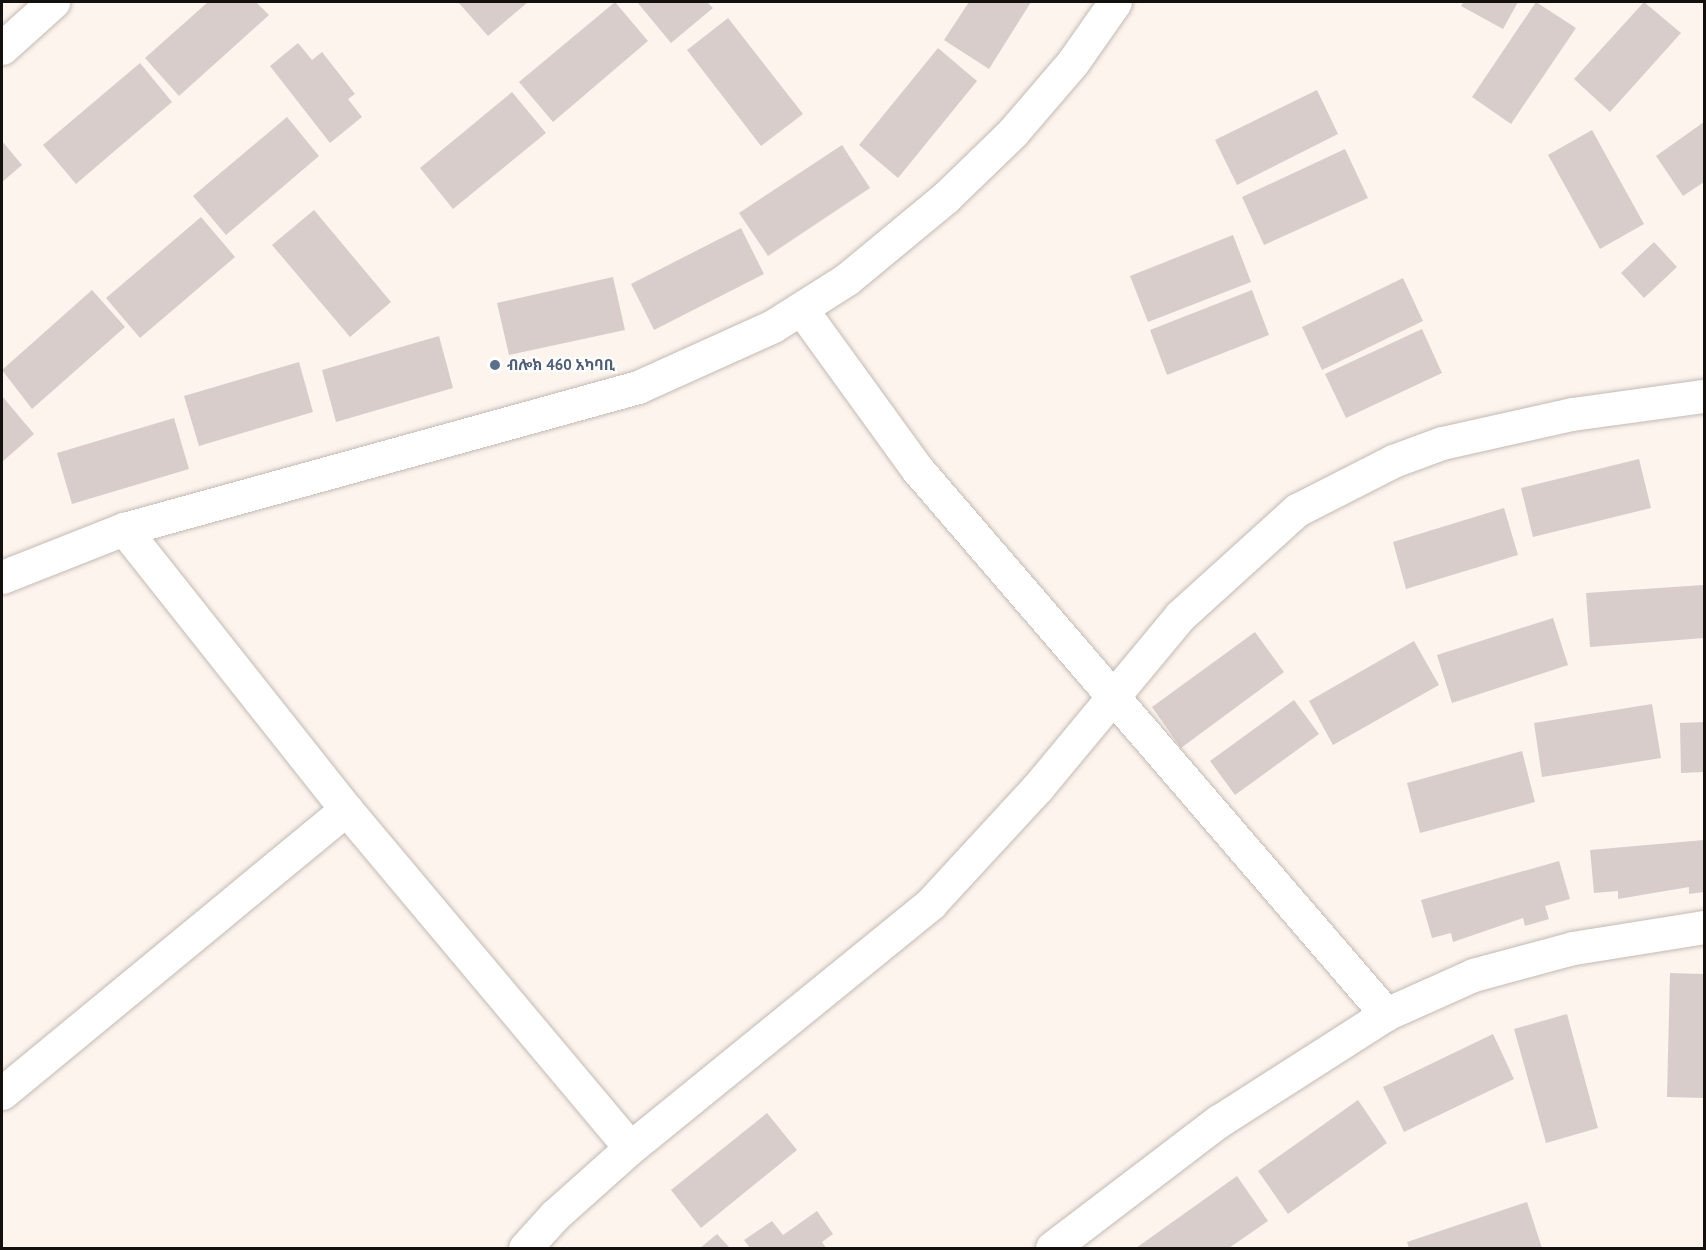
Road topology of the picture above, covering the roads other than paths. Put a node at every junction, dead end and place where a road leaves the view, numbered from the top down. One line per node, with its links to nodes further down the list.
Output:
1 (53, 2): 3 (street)
2 (1115, 2): 4 (street)
3 (2, 48)
4 (801, 310): 6 (street); 8 (street)
5 (1704, 396): 8 (street)
6 (124, 529): 7 (street); 9 (street)
7 (2, 577)
8 (1115, 698): 11 (street); 13 (street)
9 (346, 808): 12 (street); 13 (street)
10 (1704, 927): 11 (street)
11 (1386, 1014): 15 (street)
12 (2, 1093)
13 (630, 1148): 14 (street)
14 (525, 1248)
15 (1052, 1248)

